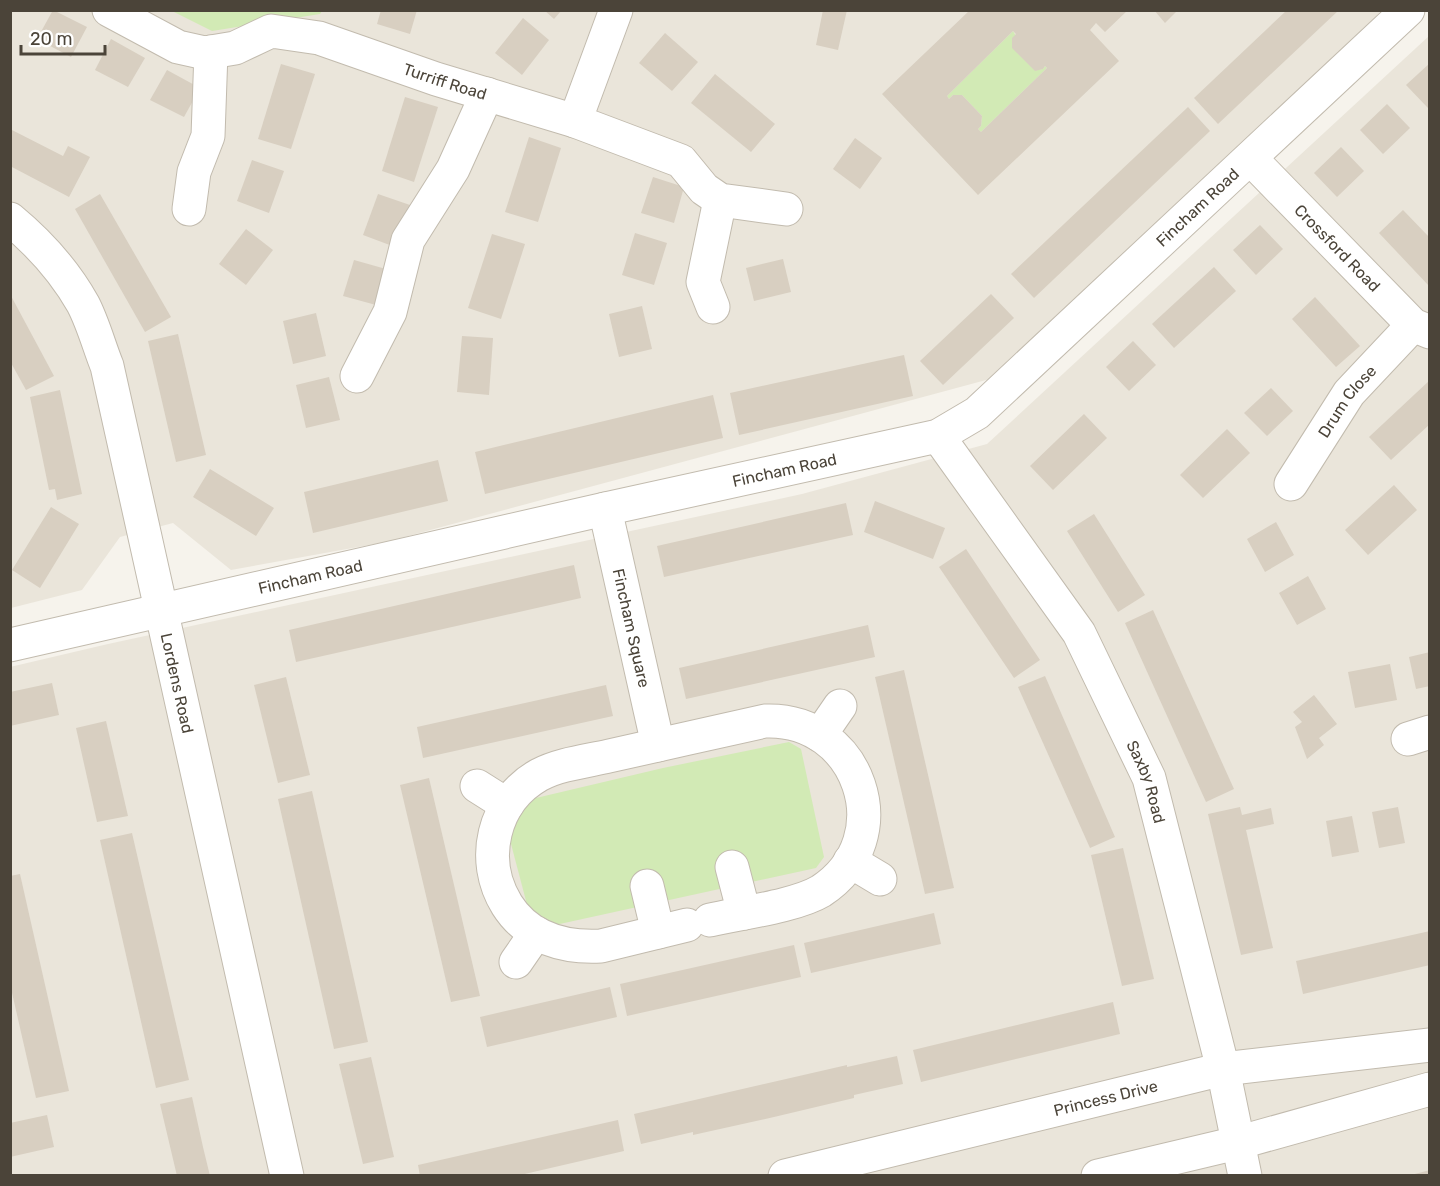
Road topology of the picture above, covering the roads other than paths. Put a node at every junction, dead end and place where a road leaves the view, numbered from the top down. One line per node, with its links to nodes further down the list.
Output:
1 (109, 10): 5 (street, Turriff Road)
2 (616, 10): 7 (street)
3 (1408, 10): 8 (street, Fincham Road)
4 (324, 24): 5 (street, Turriff Road); 6 (street, Turriff Road)
5 (212, 52): 10 (street)
6 (487, 94): 7 (street, Turriff Road); 15 (street)
7 (575, 121): 9 (street, Turriff Road)
8 (1251, 159): 14 (street, Crossford Road); 16 (street, Fincham Road)
9 (720, 200): 11 (street); 13 (street)
10 (189, 209)
11 (786, 209)
12 (10, 219): 19 (street, Lordens Road)
13 (713, 307)
14 (1421, 329): 17 (street, Drum Close)
15 (357, 376)
16 (938, 435): 18 (street, Fincham Road); 35 (street, Saxby Road)
17 (1291, 484)
18 (605, 509): 19 (street, Fincham Road); 23 (street, Fincham Square)
19 (161, 611): 20 (street, Fincham Road); 38 (street, Lordens Road)
20 (10, 645)
21 (840, 706): 22 (street)
22 (820, 735): 23 (street); 26 (street)
23 (658, 745): 25 (street)
24 (477, 786): 25 (street)
25 (507, 805): 32 (street)
26 (850, 861): 28 (street); 30 (street)
27 (732, 867): 30 (street)
28 (880, 879)
29 (647, 886): 31 (street)
30 (744, 913): 31 (street)
31 (685, 926): 32 (street)
32 (536, 933): 33 (street)
33 (516, 962)
34 (1430, 1045): 35 (street, Princess Drive)
35 (1224, 1069): 37 (street, Saxby Road); 39 (street, Princess Drive)
36 (1430, 1089): 37 (street)
37 (1237, 1143): 40 (street); 41 (street, Saxby Road)
38 (287, 1176)
39 (785, 1176)
40 (1098, 1176)
41 (1245, 1176)

